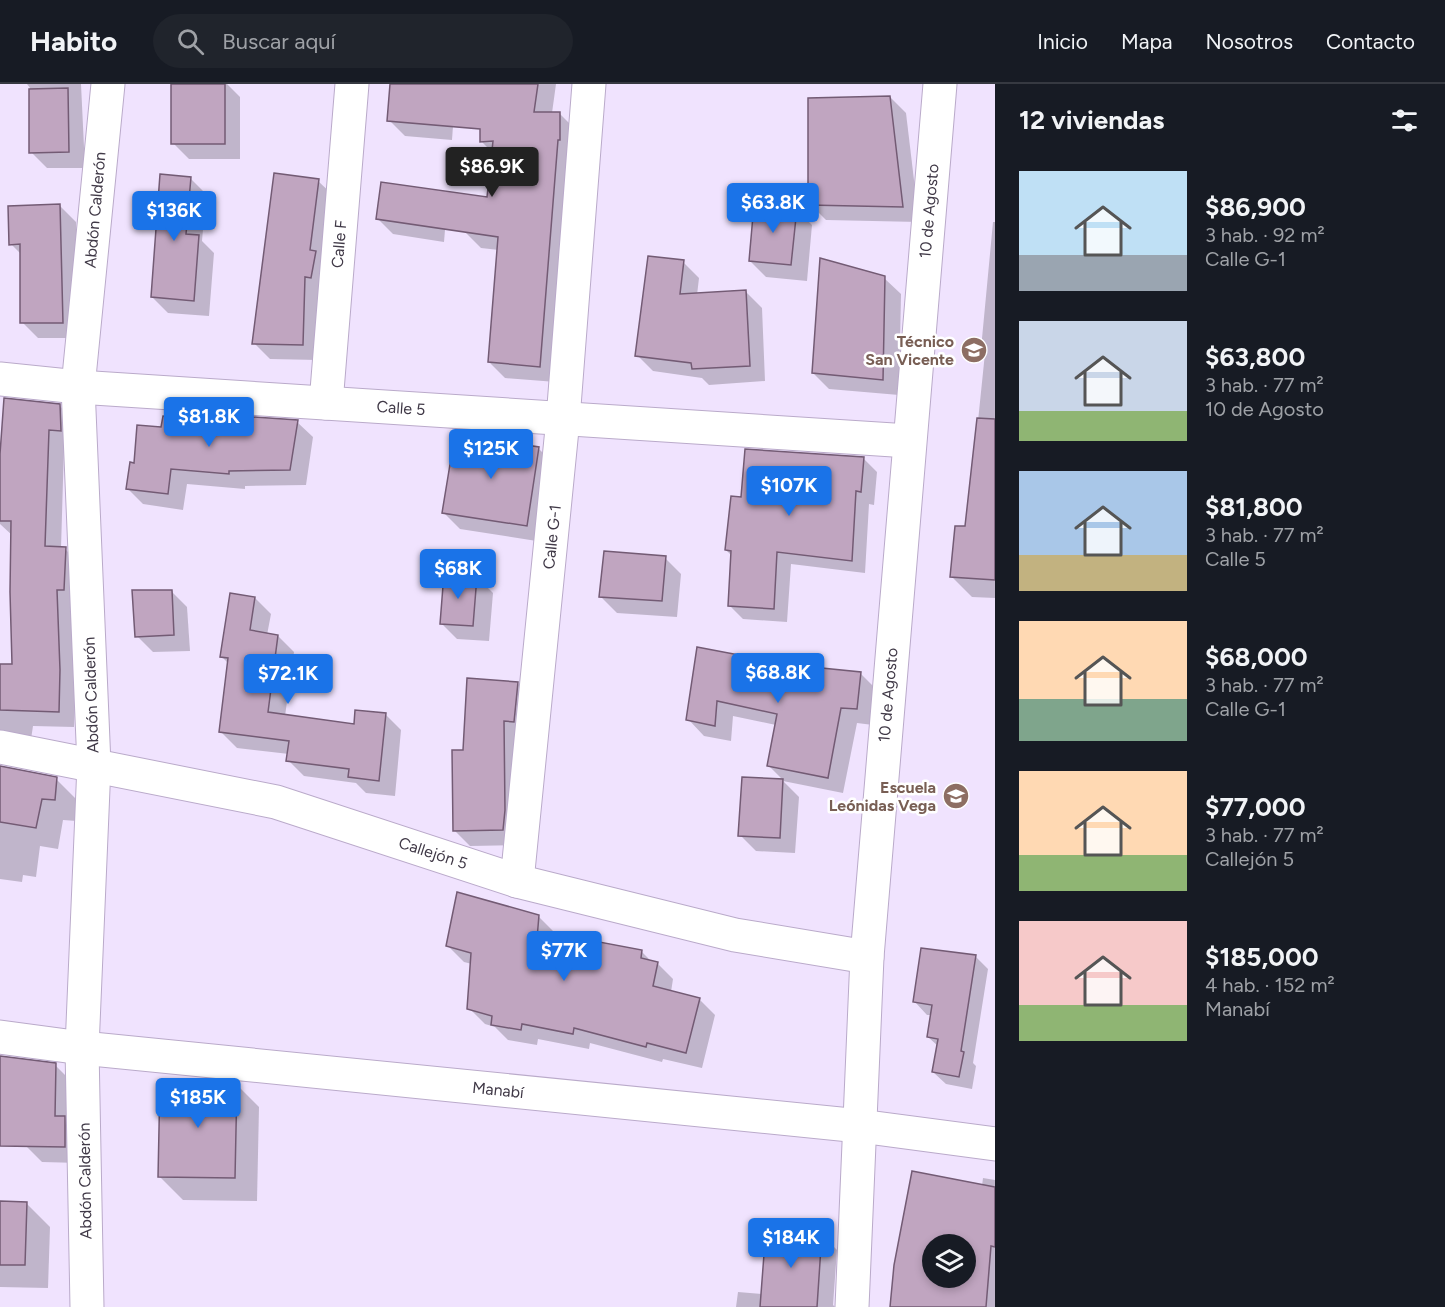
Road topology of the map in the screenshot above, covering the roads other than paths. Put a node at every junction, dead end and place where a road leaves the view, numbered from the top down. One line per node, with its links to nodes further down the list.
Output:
1 (108, 84): 6 (street, Abdón Calderón)
2 (352, 84): 7 (street, Calle F)
3 (589, 84): 8 (street, Calle G-1)
4 (940, 84): 9 (street, 10 de Agosto)
5 (0, 379): 6 (street, Calle 5)
6 (78, 387): 7 (street, Calle 5); 11 (street, Abdón Calderón)
7 (326, 403): 8 (street, Calle 5)
8 (563, 419): 9 (street, Calle 5); 12 (street, Calle G-1)
9 (909, 441): 13 (street, 10 de Agosto)
10 (0, 747): 11 (street, Callejón 5)
11 (94, 765): 12 (street, Callejón 5); 15 (street, Abdón Calderón)
12 (518, 881): 13 (street, Callejón 5)
13 (867, 957): 16 (street, 10 de Agosto)
14 (0, 1037): 15 (street, Manabí)
15 (82, 1048): 16 (street, Manabí); 18 (street, Abdón Calderón)
16 (860, 1126): 17 (street, Manabí); 19 (street, 10 de Agosto)
17 (995, 1144)
18 (87, 1307)
19 (852, 1307)

